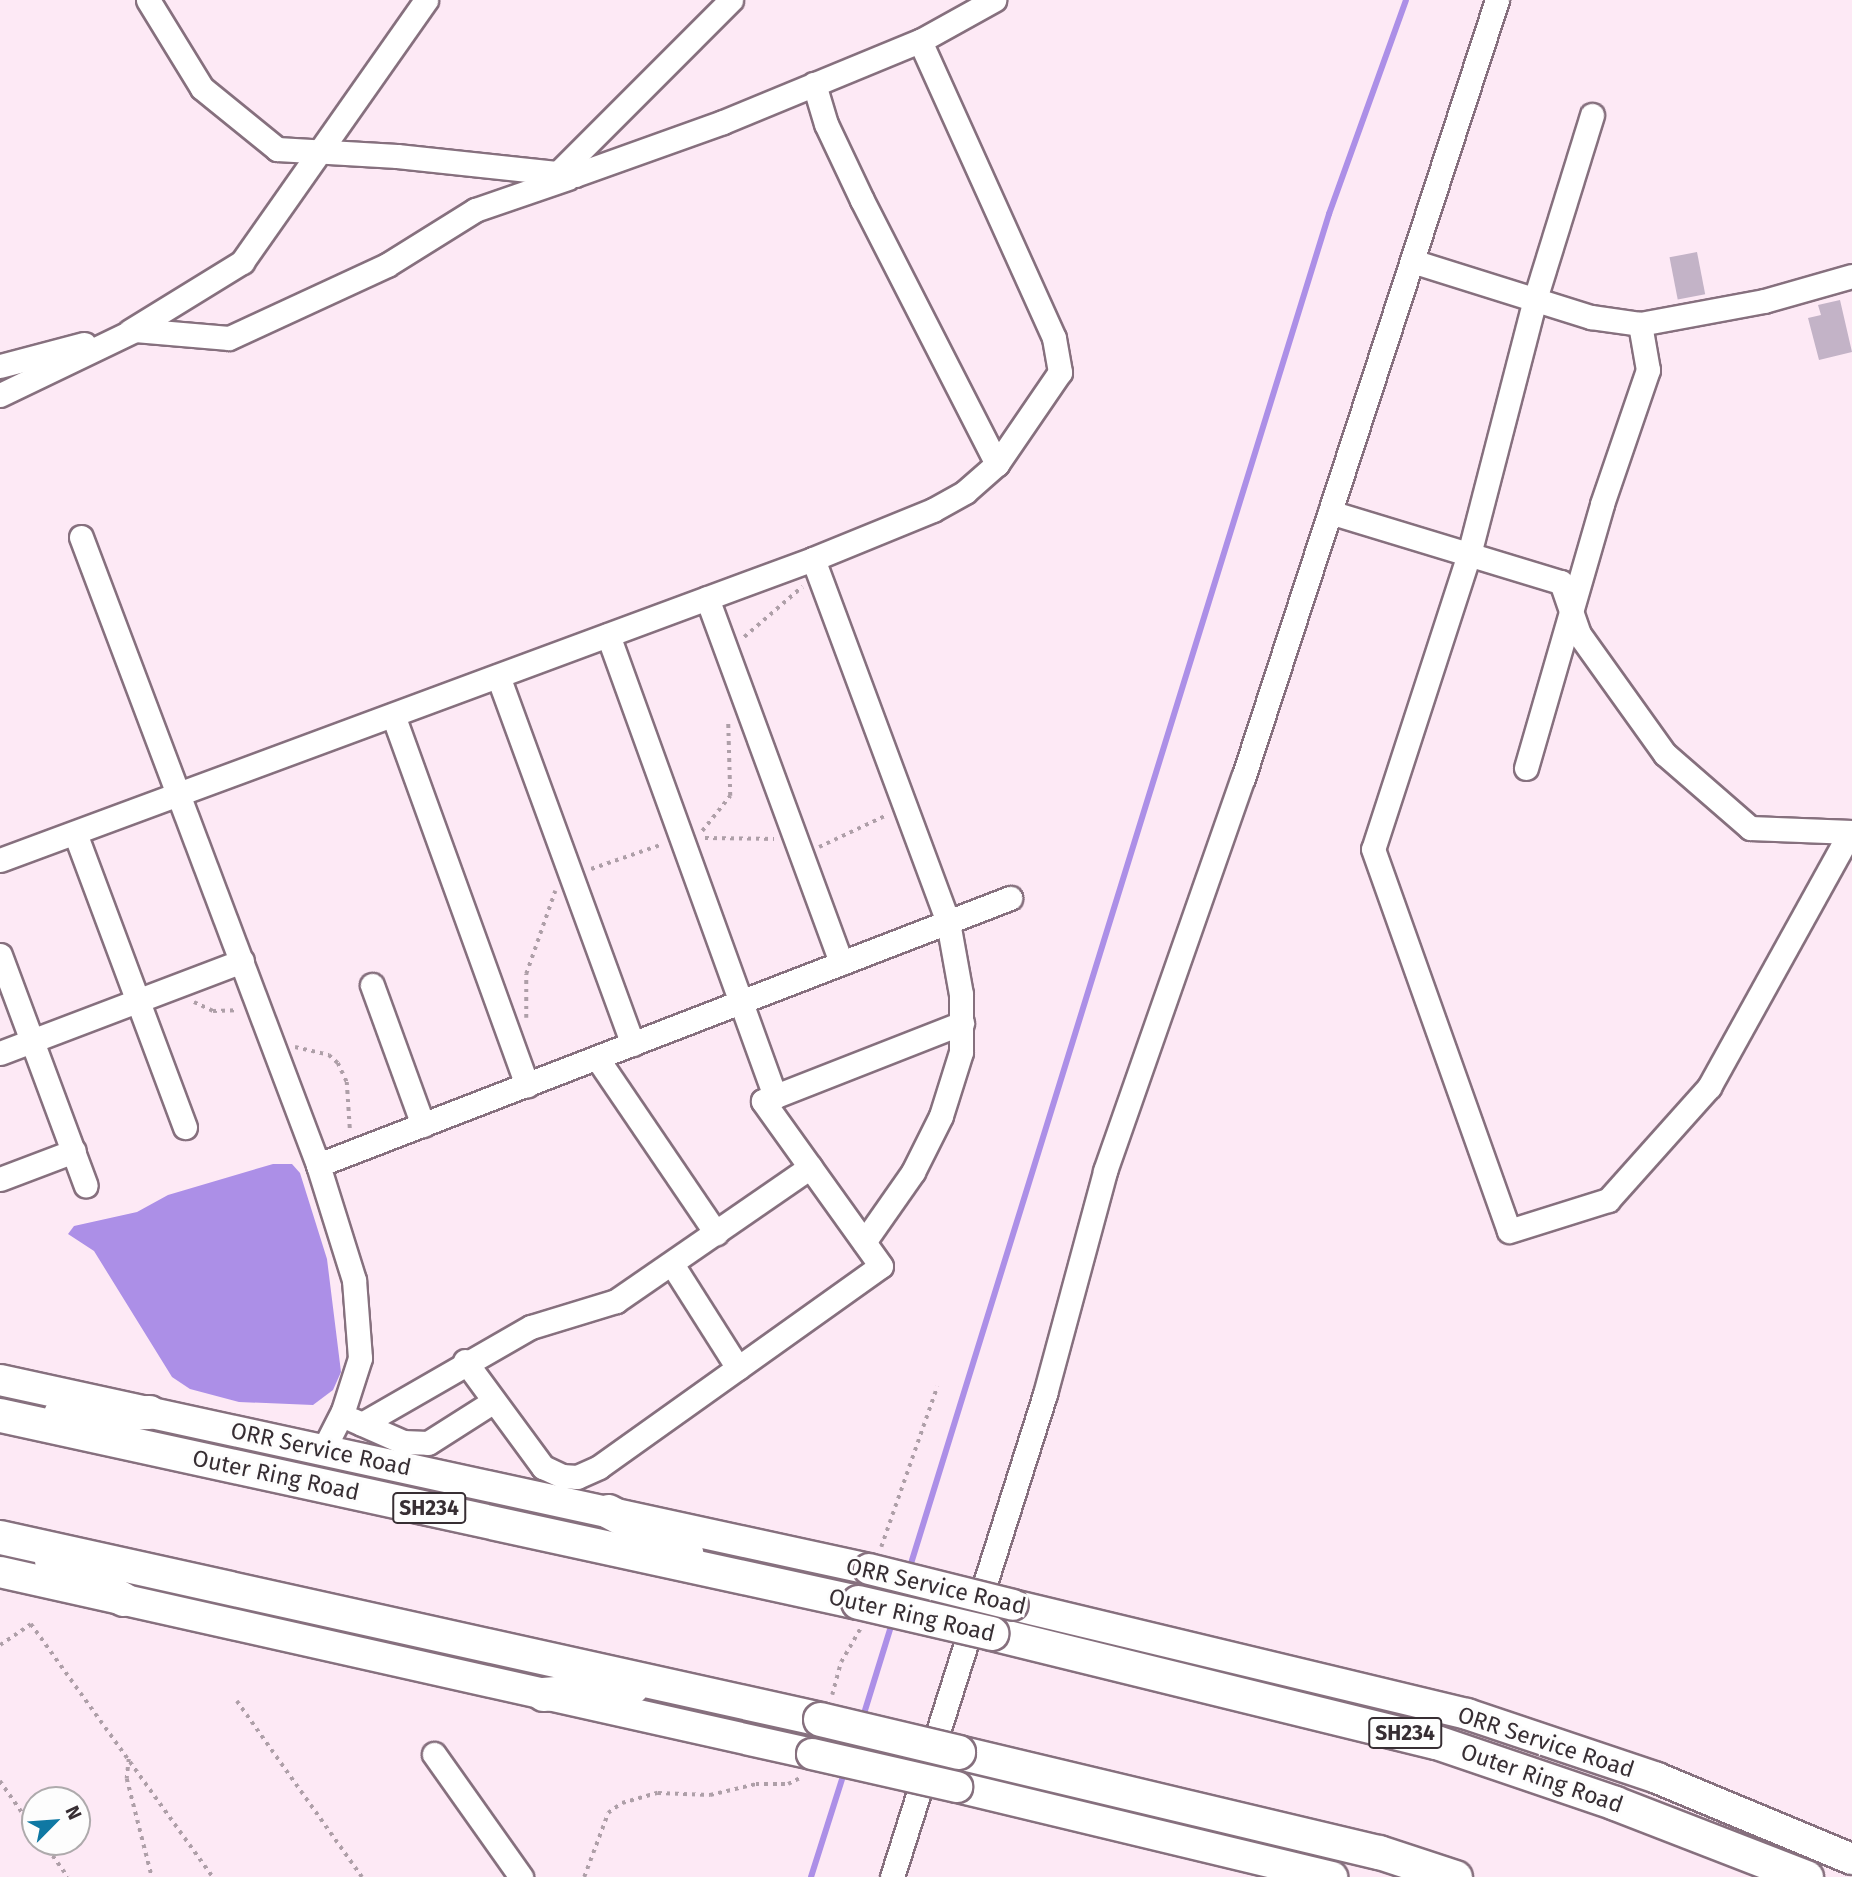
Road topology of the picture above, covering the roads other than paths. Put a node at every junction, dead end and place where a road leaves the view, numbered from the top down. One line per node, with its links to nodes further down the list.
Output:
1 (148, 0): 9 (street)
2 (426, 0): 9 (street)
3 (731, 0): 10 (street)
4 (994, 0): 6 (street)
5 (1497, 0): 11 (street)
6 (920, 41): 7 (street); 18 (street)
7 (814, 85): 10 (street); 18 (street)
8 (1592, 114): 13 (street)
9 (317, 152): 10 (street); 15 (street)
10 (566, 174): 15 (street)
11 (1412, 261): 13 (street); 19 (street)
12 (1852, 276): 14 (street)
13 (1535, 299): 14 (street); 21 (street)
14 (1640, 324): 24 (street)
15 (135, 330): 16 (street); 17 (street)
16 (0, 366)
17 (0, 395)
18 (997, 464): 22 (street)
19 (1330, 512): 21 (street); 77 (street)
20 (81, 537): 29 (street)
21 (1470, 551): 24 (street); 31 (street)
22 (813, 559): 23 (street); 34 (street)
23 (707, 598): 25 (street); 37 (street)
24 (1573, 615): 28 (street); 31 (street)
25 (608, 635): 26 (street); 40 (street)
26 (498, 676): 27 (street); 43 (street)
27 (393, 715): 29 (street); 46 (street)
28 (1526, 768)
29 (180, 794): 30 (street); 36 (street)
30 (75, 833): 32 (street); 39 (street)
31 (1850, 833)
32 (0, 860)
33 (1010, 898): 34 (street)
34 (948, 922): 37 (street); 41 (street)
35 (0, 955): 42 (street)
36 (242, 961): 39 (street); 51 (street)
37 (841, 963): 40 (street)
38 (372, 985): 48 (street)
39 (138, 1000): 42 (street); 49 (street)
40 (739, 1003): 43 (street); 47 (street)
41 (962, 1023): 47 (street); 56 (street)
42 (32, 1041): 44 (street); 50 (street)
43 (633, 1044): 45 (street)
44 (0, 1053)
45 (597, 1058): 46 (street); 55 (street)
46 (527, 1084): 48 (street)
47 (775, 1097): 52 (street)
48 (423, 1125): 51 (street)
49 (185, 1127)
50 (74, 1151): 53 (street); 54 (street)
51 (318, 1165): 64 (street)
52 (810, 1167): 55 (street); 56 (street)
53 (0, 1179)
54 (86, 1186)
55 (716, 1233): 57 (street)
56 (864, 1242): 59 (street)
57 (672, 1264): 58 (street); 59 (street)
58 (465, 1361): 61 (street); 65 (street)
59 (737, 1368): 61 (street)
60 (0, 1380): 62 (main road, ORR Service Road)
61 (494, 1401): 65 (street)
62 (149, 1412): 63 (highway); 66 (main road, ORR Service Road)
63 (3, 1415): 70 (highway, Outer Ring Road / SH234)
64 (341, 1415): 65 (street); 66 (street)
65 (362, 1424)
66 (323, 1450): 67 (main road, ORR Service Road)
67 (608, 1511): 70 (highway); 75 (main road, ORR Service Road, bridge)
68 (7, 1539): 71 (highway); 72 (highway)
69 (0, 1572): 71 (main road)
70 (723, 1572): 80 (highway, Outer Ring Road / SH234, bridge)
71 (123, 1599): 73 (main road)
72 (670, 1685): 73 (highway); 79 (highway, bridge)
73 (544, 1693): 78 (main road, bridge)
74 (434, 1754): 76 (street)
75 (1852, 1858)
76 (521, 1877)
77 (892, 1877)
78 (1332, 1877)
79 (1455, 1877)
80 (1806, 1877)

